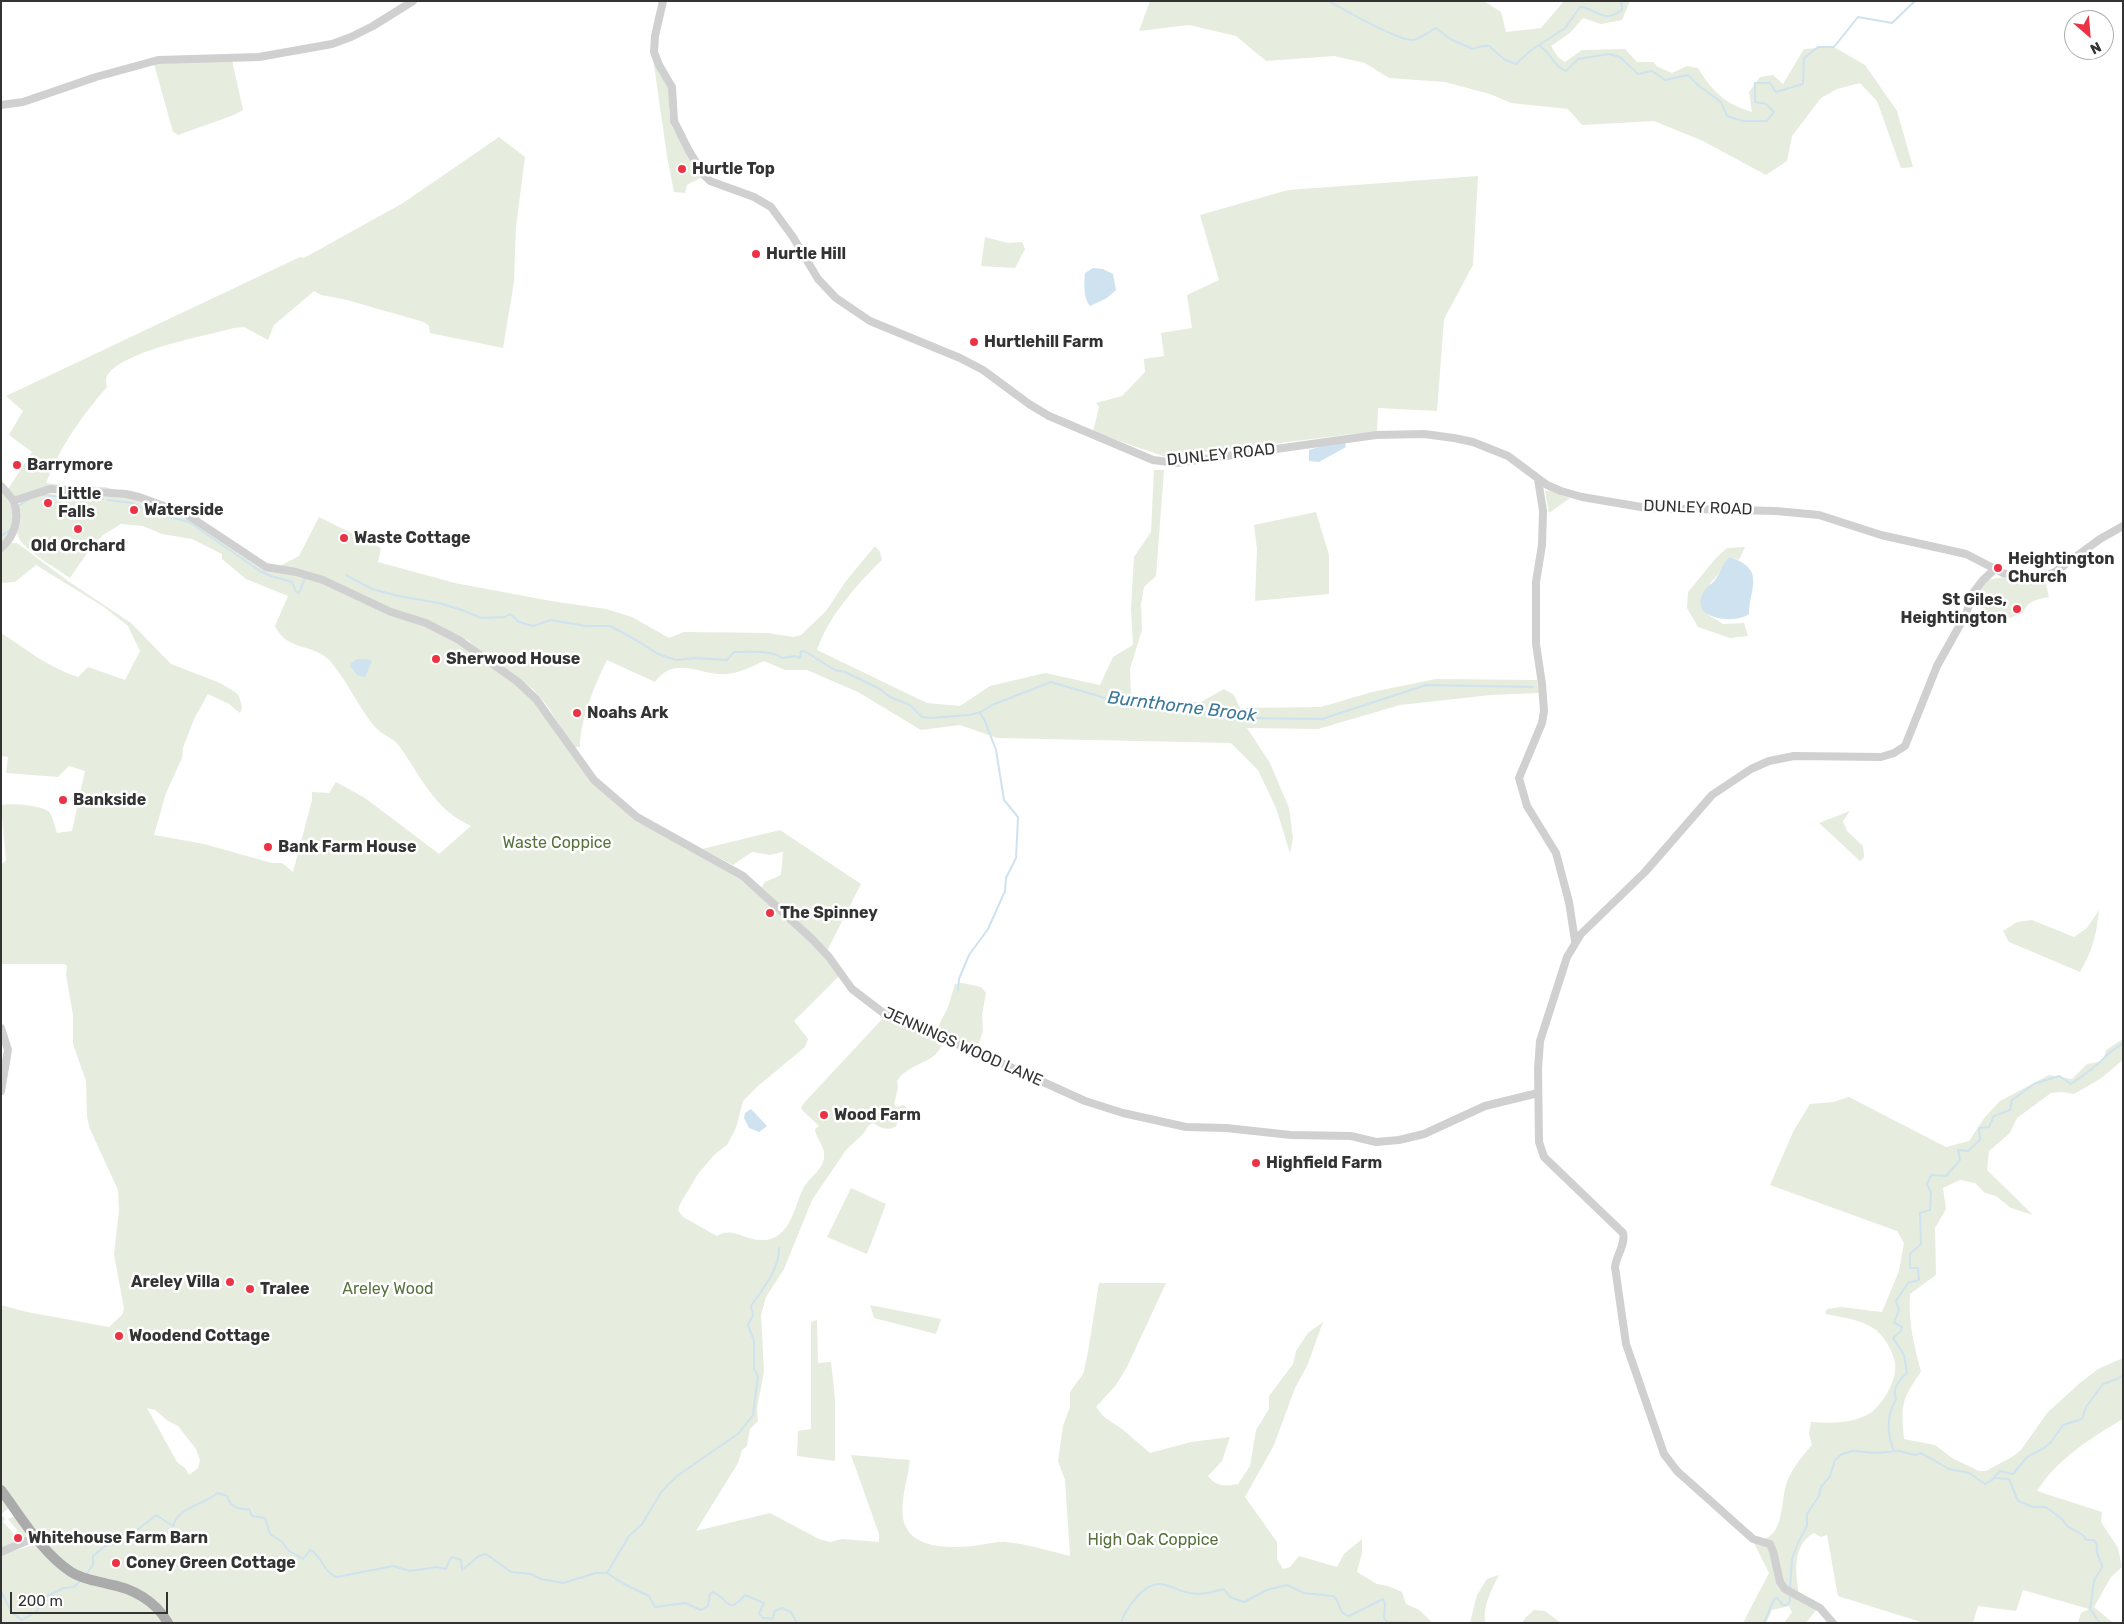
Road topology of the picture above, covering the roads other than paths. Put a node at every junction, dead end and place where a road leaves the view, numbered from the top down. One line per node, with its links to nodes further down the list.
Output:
1 (413, 1): 3 (street)
2 (663, 1): 4 (street, DUNLEY ROAD)
3 (1, 105)
4 (1538, 480): 9 (street, DUNLEY ROAD); 10 (street)
5 (1, 486): 6 (street)
6 (13, 501): 8 (street); 13 (street, JENNINGS WOOD LANE)
7 (2123, 526): 9 (street, DUNLEY ROAD)
8 (1, 548)
9 (1995, 569): 10 (street)
10 (1575, 941): 13 (street)
11 (1, 1028): 12 (street)
12 (1, 1090)
13 (1538, 1093): 18 (street)
14 (1, 1490): 15 (main road)
15 (36, 1538): 16 (street); 17 (main road)
16 (1, 1552)
17 (168, 1623)
18 (1834, 1623)

